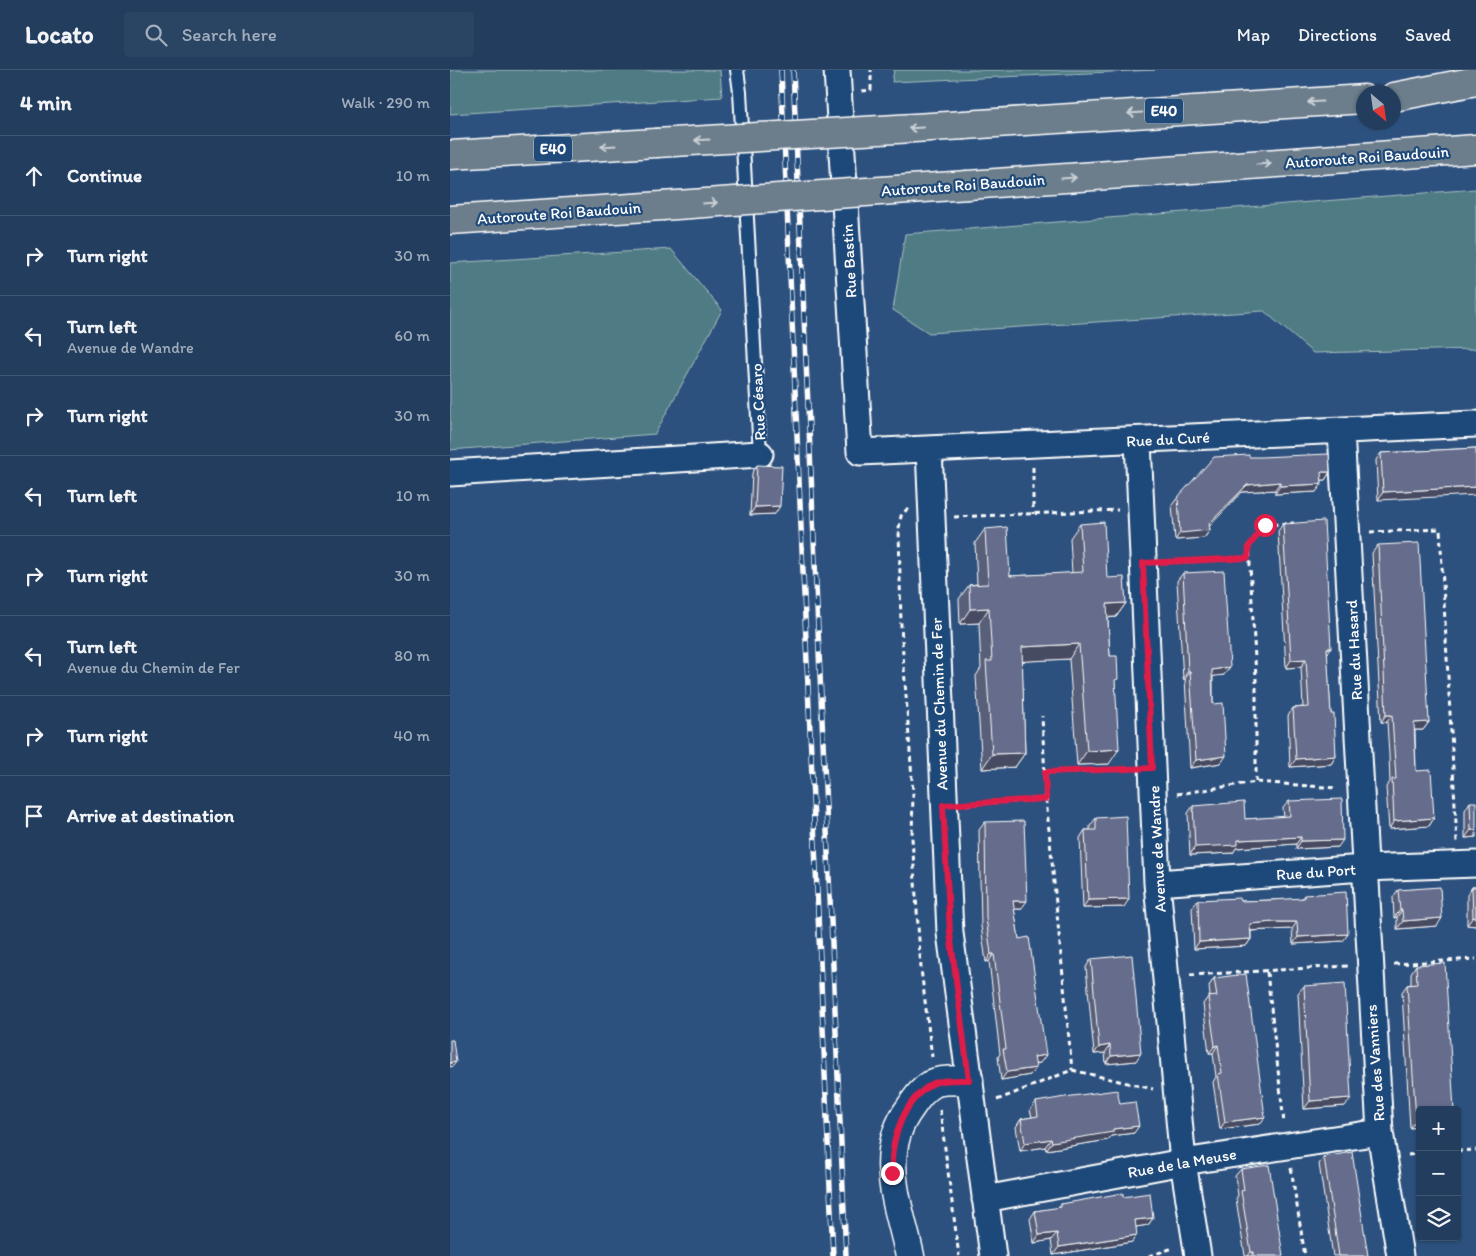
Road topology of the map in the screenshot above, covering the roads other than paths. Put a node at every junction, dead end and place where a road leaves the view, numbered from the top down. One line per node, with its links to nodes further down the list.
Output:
1 (737, 70): 18 (lane, Rue Césaro)
2 (837, 70): 17 (street, Rue Bastin)
3 (1476, 80): 5 (highway)
4 (1476, 92): 6 (highway)
5 (1401, 96)
6 (1401, 97)
7 (1356, 100): 10 (highway, E40, one-way to 10, bridge)
8 (1476, 149): 9 (highway, Autoroute Roi Baudouin)
9 (1408, 154): 11 (highway); 12 (highway, Autoroute Roi Baudouin, one-way to 9, bridge)
10 (450, 155)
11 (1476, 164)
12 (450, 220)
13 (1476, 424): 14 (street, Rue du Curé)
14 (1341, 431): 15 (street, Rue du Curé); 21 (street, Rue du Hasard)
15 (1138, 441): 16 (street, Rue du Curé); 22 (street, Avenue de Wandre)
16 (929, 449): 17 (street, Rue du Curé); 23 (street, Avenue du Chemin de Fer)
17 (860, 452)
18 (760, 454): 19 (street, Rue Césaro)
19 (450, 473)
20 (1467, 864): 21 (street, Rue du Port)
21 (1364, 868): 22 (street, Rue du Port); 24 (street, Rue des Vanniers)
22 (1157, 884): 25 (street, Avenue de Wandre)
23 (969, 1080): 26 (street, Avenue du Chemin de Fer); 27 (street)
24 (1380, 1132): 25 (street, Rue de la Meuse); 30 (street, Rue des Vanniers)
25 (1183, 1162): 26 (street, Rue de la Meuse); 29 (street, Avenue de Wandre)
26 (985, 1199): 28 (street, Avenue du Chemin de Fer)
27 (910, 1256)
28 (993, 1256)
29 (1198, 1256)
30 (1400, 1256)

